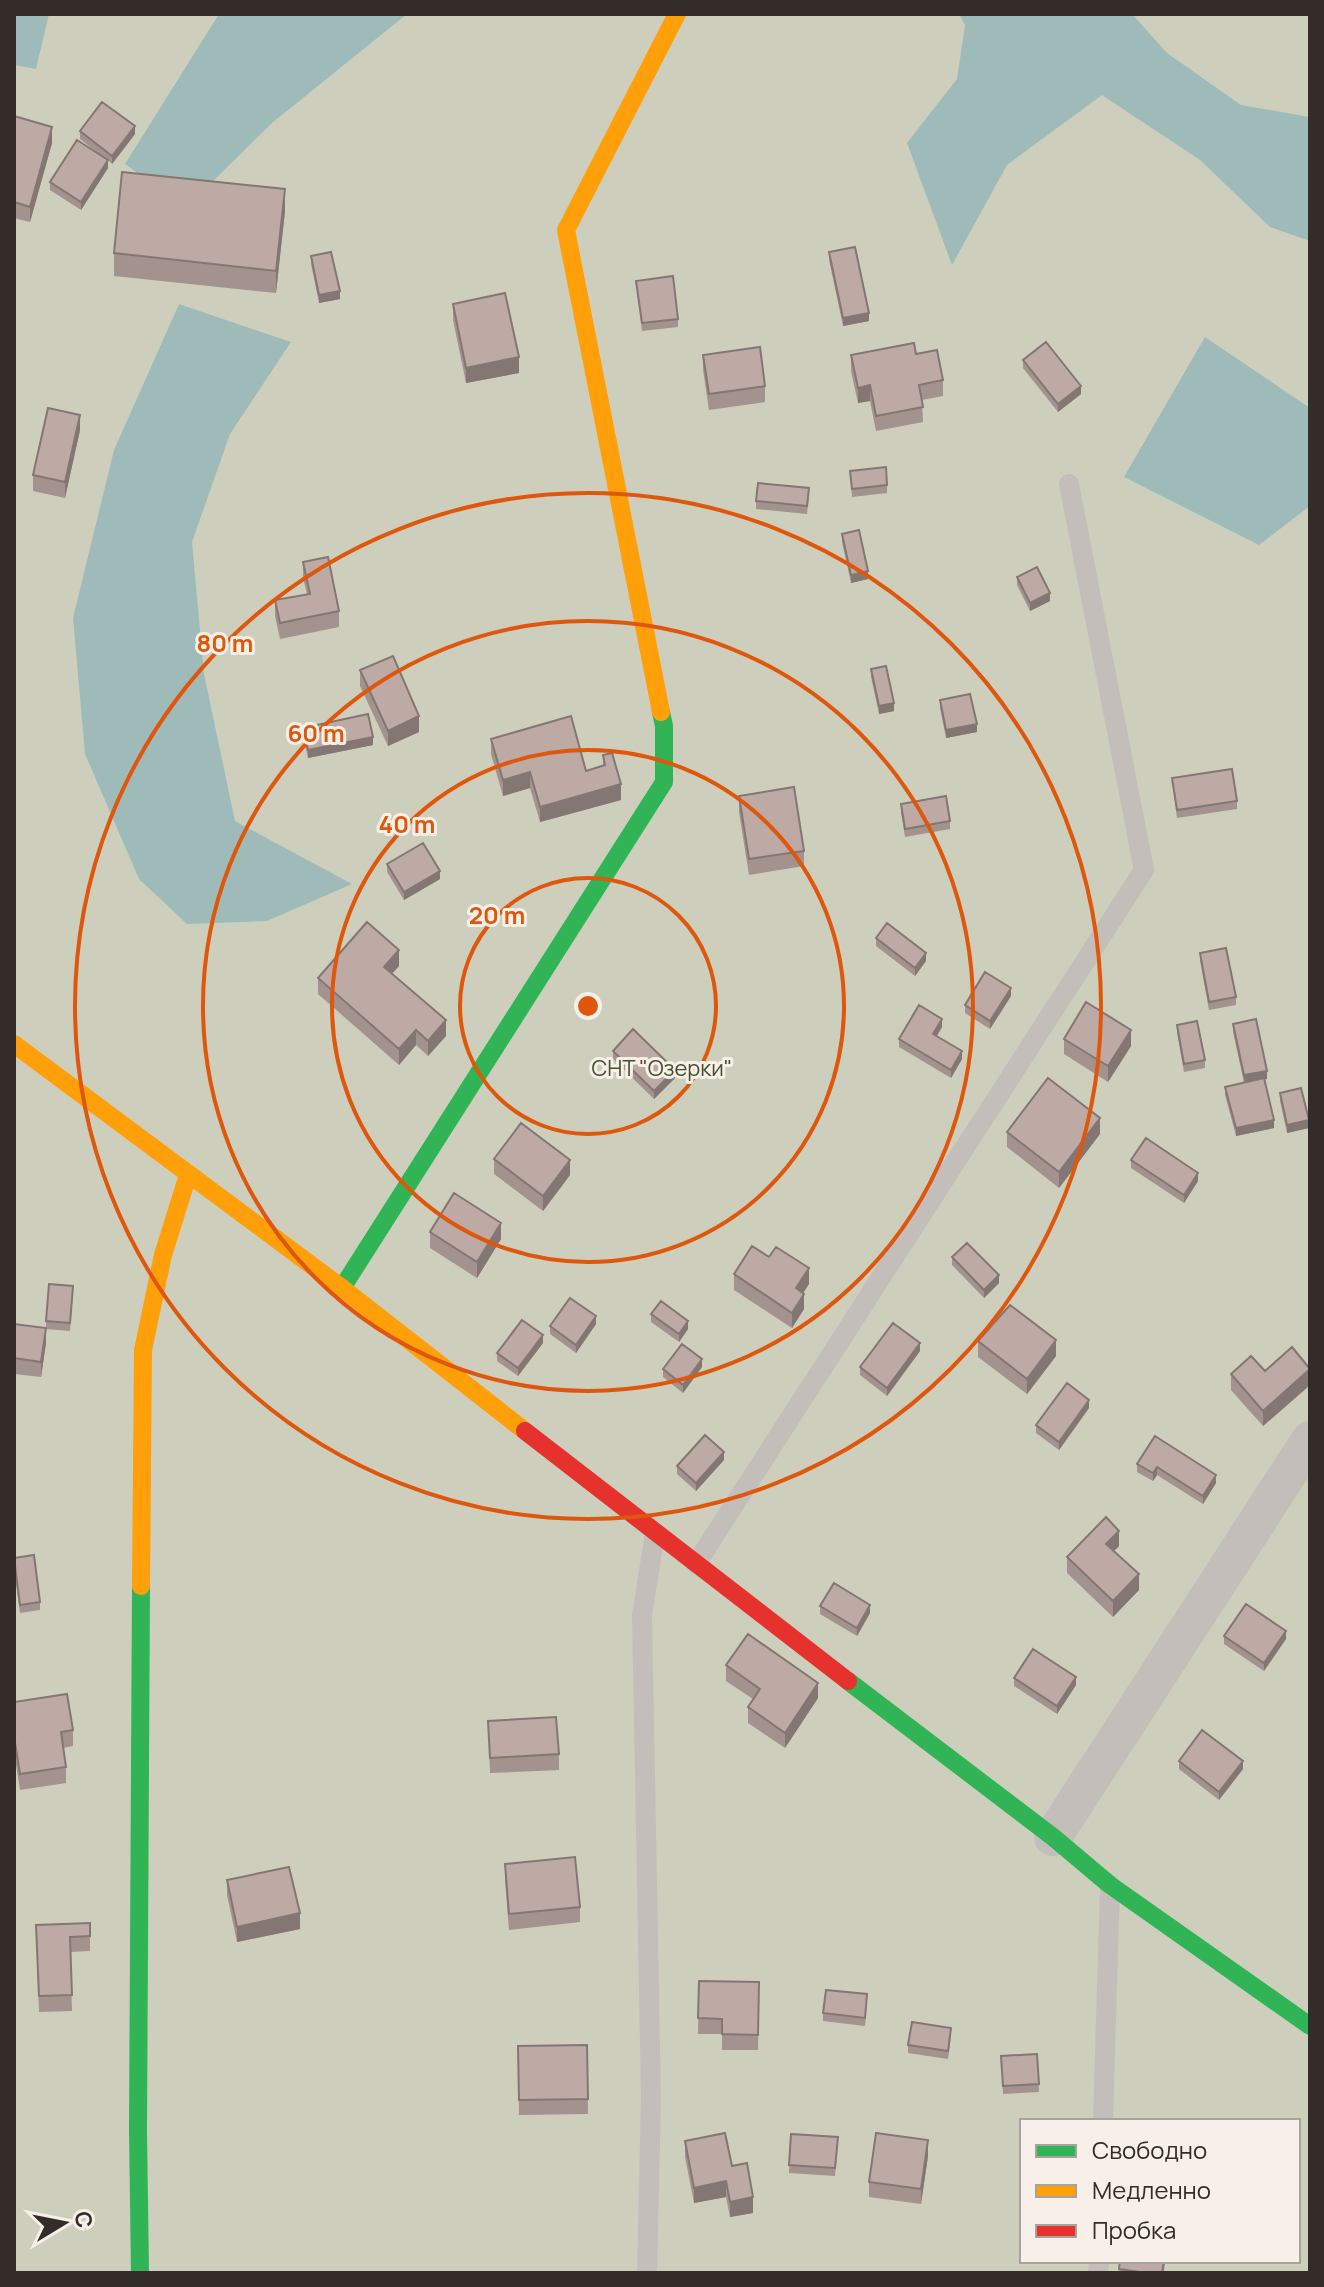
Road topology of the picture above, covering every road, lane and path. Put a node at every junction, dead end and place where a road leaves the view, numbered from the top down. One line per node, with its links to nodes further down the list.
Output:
1 (677, 14): 5 (street)
2 (1069, 484): 8 (lane)
3 (14, 1044): 4 (street)
4 (188, 1175): 5 (street); 13 (street)
5 (342, 1288): 7 (street)
6 (1310, 1440): 9 (street)
7 (655, 1533): 8 (street); 14 (lane)
8 (696, 1564): 9 (street)
9 (1053, 1837): 10 (street)
10 (1110, 1885): 11 (street); 12 (lane)
11 (1310, 2026)
12 (1103, 2119)
13 (140, 2273)
14 (647, 2273)

